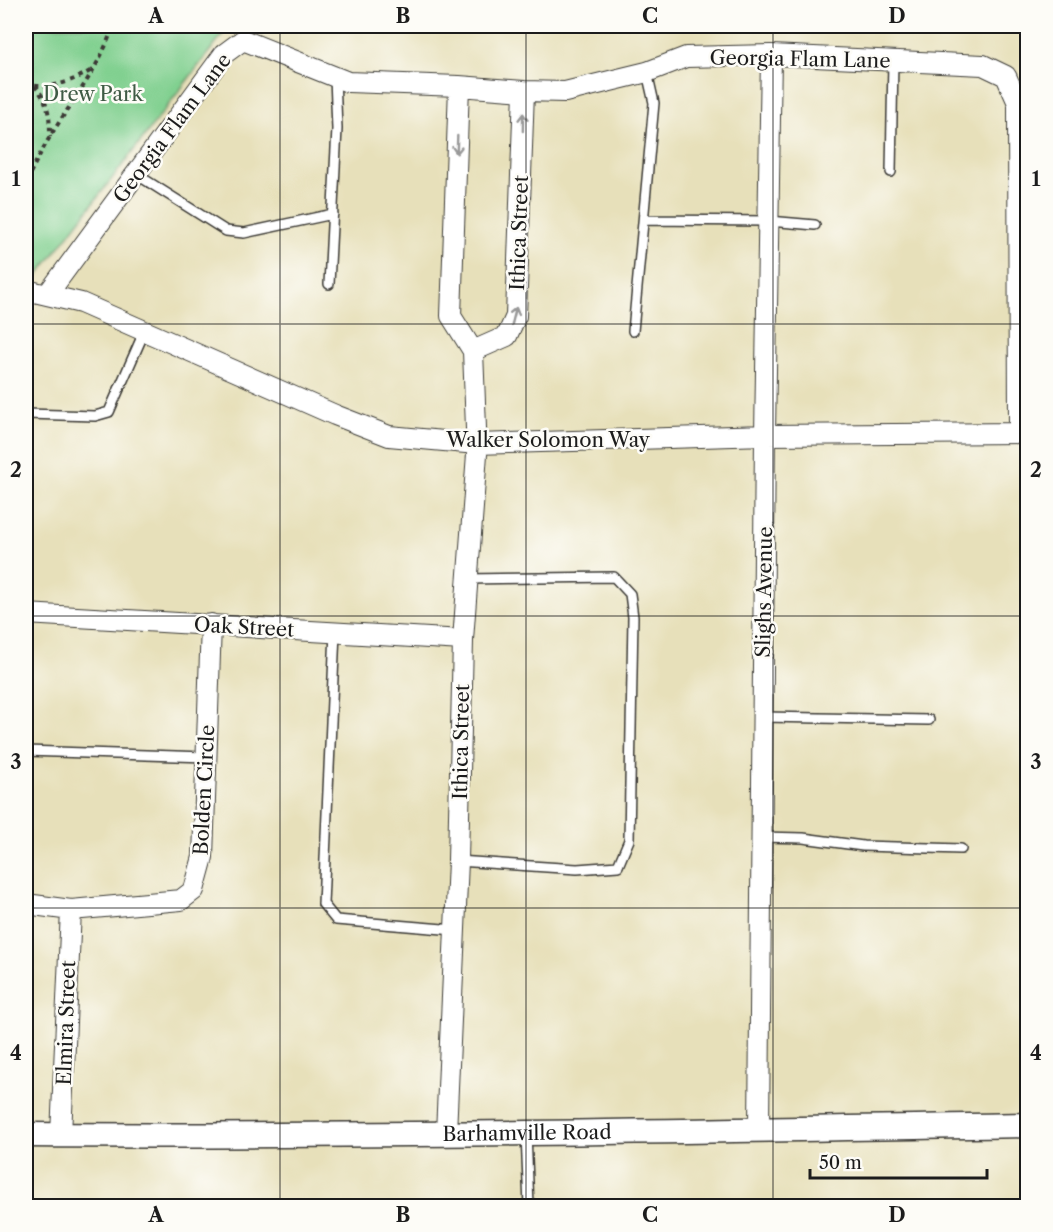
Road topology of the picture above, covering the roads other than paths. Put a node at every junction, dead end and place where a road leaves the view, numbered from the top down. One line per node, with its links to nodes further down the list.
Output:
1 (771, 55): 2 (street, Georgia Flam Lane); 3 (street, Georgia Flam Lane); 11 (street, Slighs Avenue)
2 (893, 61): 7 (lane); 20 (street, Georgia Flam Lane)
3 (647, 72): 6 (street, Georgia Flam Lane); 10 (lane)
4 (334, 77): 5 (street, Georgia Flam Lane); 8 (street, Georgia Flam Lane); 9 (lane)
5 (459, 86): 6 (street, Georgia Flam Lane); 18 (street, Ithica Street, one-way to 18)
6 (524, 91): 18 (street, Ithica Street, one-way to 6)
7 (891, 172)
8 (136, 174): 9 (lane); 15 (street, Georgia Flam Lane)
9 (333, 214): 13 (lane)
10 (644, 219): 11 (lane); 17 (lane)
11 (769, 221): 12 (lane); 21 (street, Slighs Avenue)
12 (815, 225)
13 (329, 284)
14 (26, 290): 15 (street, Walker Solomon Way)
15 (47, 295): 16 (street, Walker Solomon Way)
16 (145, 330): 19 (lane); 22 (street, Walker Solomon Way)
17 (633, 331)
18 (473, 351): 22 (street, Ithica Street)
19 (26, 414)
20 (1023, 433): 21 (street, Walker Solomon Way)
21 (765, 435): 22 (street, Walker Solomon Way); 28 (street, Slighs Avenue)
22 (477, 444): 23 (street, Ithica Street)
23 (468, 579): 27 (street, Ithica Street); 34 (lane)
24 (26, 614): 25 (street, Oak Street)
25 (210, 624): 26 (street, Oak Street); 31 (street, Bolden Circle)
26 (335, 632): 27 (street, Oak Street); 37 (lane)
27 (463, 640): 34 (street, Ithica Street)
28 (762, 717): 29 (lane); 32 (street, Slighs Avenue)
29 (928, 720)
30 (26, 751): 31 (lane)
31 (207, 758): 36 (street, Bolden Circle)
32 (761, 837): 33 (lane); 39 (street, Slighs Avenue)
33 (961, 849)
34 (459, 861): 37 (street, Ithica Street)
35 (26, 904): 36 (street, Bolden Circle)
36 (71, 910): 43 (street, Elmira Street)
37 (455, 930): 41 (street, Ithica Street)
38 (1028, 1125): 39 (street, Barhamville Road)
39 (759, 1130): 40 (street, Barhamville Road)
40 (526, 1132): 41 (street, Barhamville Road); 44 (lane)
41 (446, 1133): 43 (street, Barhamville Road)
42 (26, 1135): 43 (street, Barhamville Road)
43 (61, 1135)
44 (529, 1206)

